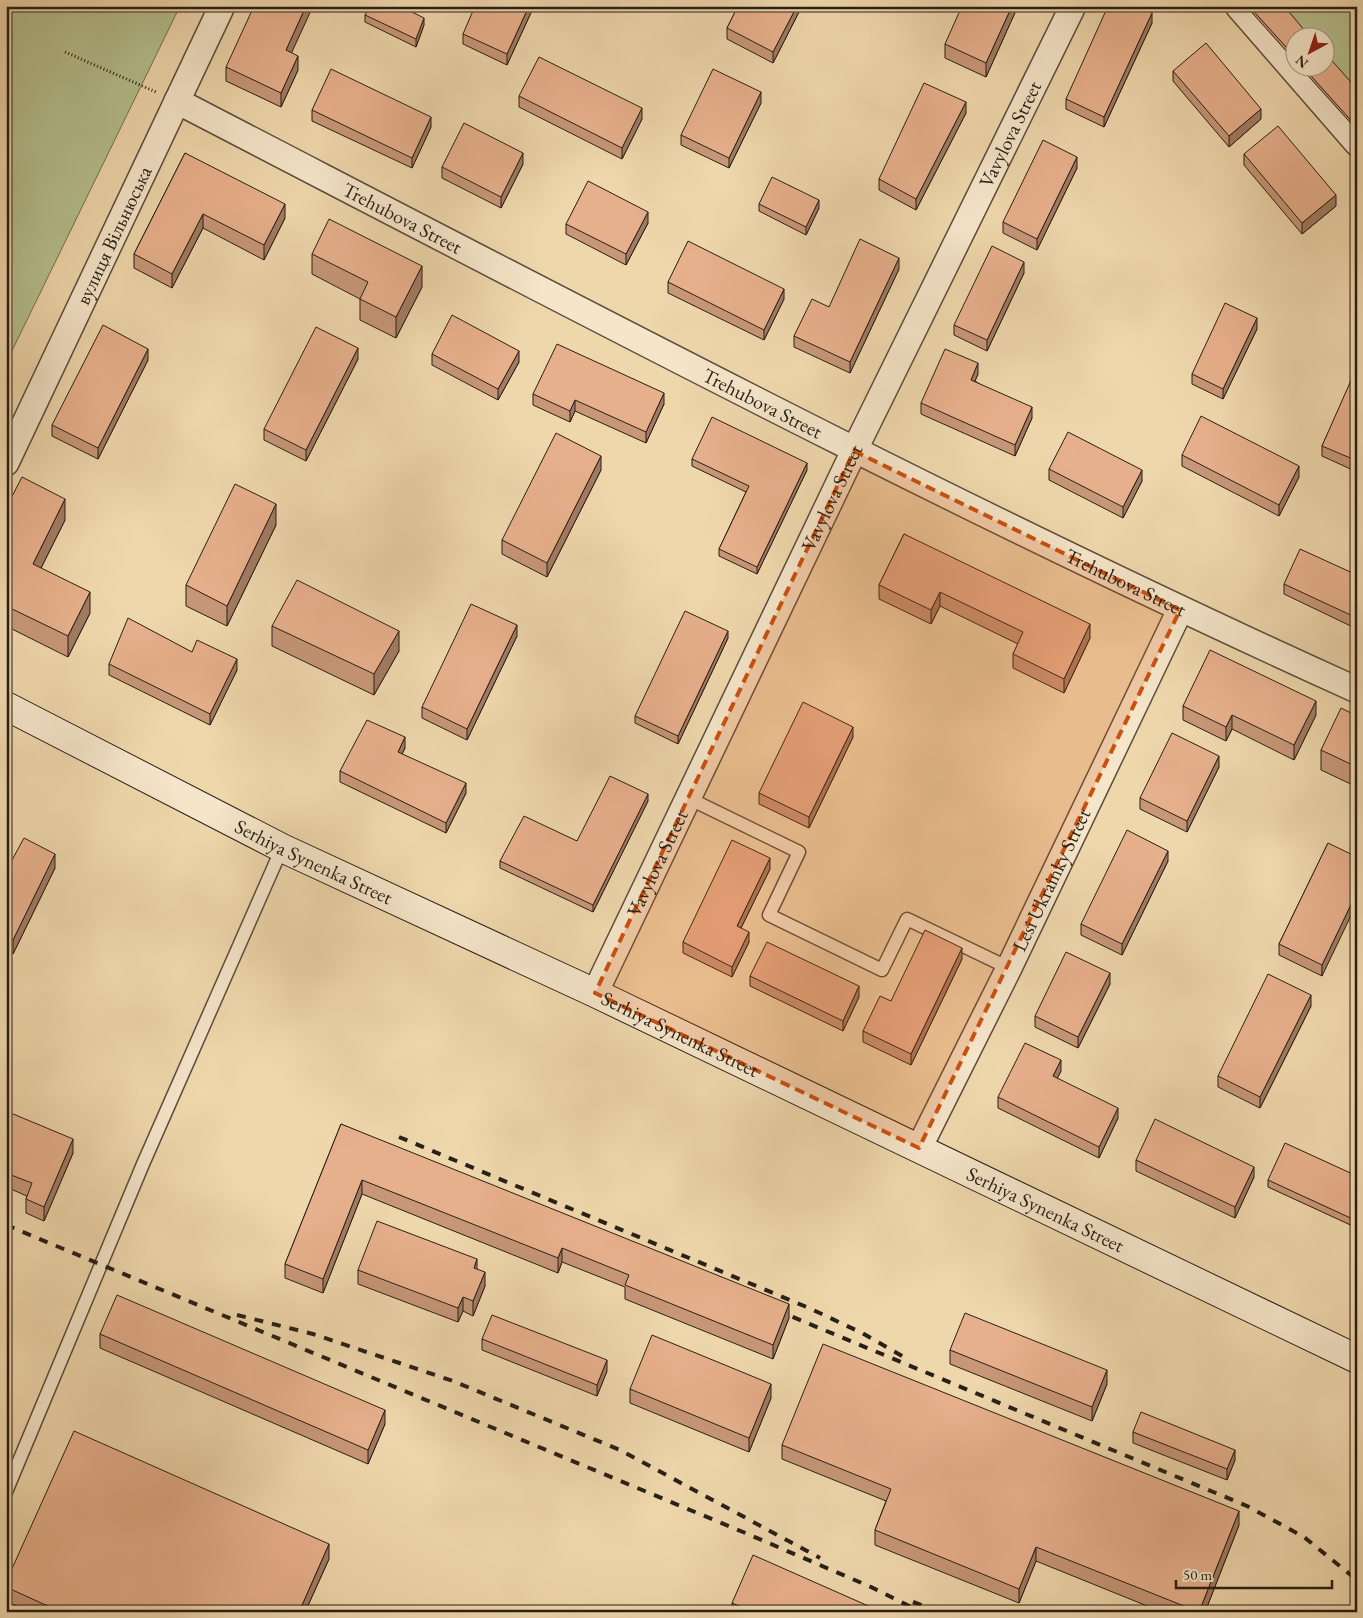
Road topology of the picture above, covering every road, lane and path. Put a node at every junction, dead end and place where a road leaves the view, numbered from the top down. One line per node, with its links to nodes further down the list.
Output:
1 (222, 6): 5 (street, вулиця Вільнюська)
2 (1073, 6): 7 (street, Vavylova Street)
3 (1238, 6): 6 (street)
4 (65, 52): 5 (path)
5 (177, 101): 7 (street, Trehubova Street); 8 (street, вулиця Вільнюська)
6 (1357, 143)
7 (854, 451): 9 (street, Trehubova Street); 12 (street, Vavylova Street)
8 (6, 464)
9 (1180, 610): 10 (street, Trehubova Street); 14 (street, Lesi Ukrainky Street)
10 (1357, 690)
11 (6, 706): 13 (street, Serhiya Synenka Street)
12 (688, 798): 14 (lane); 15 (street, Vavylova Street)
13 (282, 848): 15 (street, Serhiya Synenka Street); 18 (lane)
14 (1009, 968): 16 (street, Lesi Ukrainky Street)
15 (595, 993): 16 (street, Serhiya Synenka Street)
16 (919, 1148): 17 (street, Serhiya Synenka Street)
17 (1357, 1359)
18 (6, 1492)

